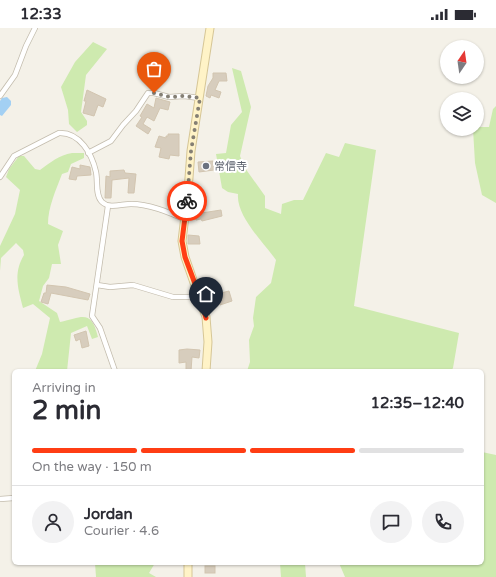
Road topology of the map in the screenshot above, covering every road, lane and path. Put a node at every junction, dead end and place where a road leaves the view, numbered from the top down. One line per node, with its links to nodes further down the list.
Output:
1 (35, 28): 3 (street)
2 (210, 28): 4 (main road)
3 (0, 96)
4 (200, 98): 5 (street); 8 (main road)
5 (88, 153): 6 (street); 7 (street)
6 (0, 177)
7 (108, 206): 8 (street); 9 (street)
8 (184, 218): 10 (main road)
9 (97, 285): 10 (street); 11 (street)
10 (200, 297): 12 (main road)
11 (114, 369)
12 (206, 369)
13 (12, 498): 14 (street)
14 (0, 499)
15 (188, 565): 16 (main road)
16 (188, 577)

